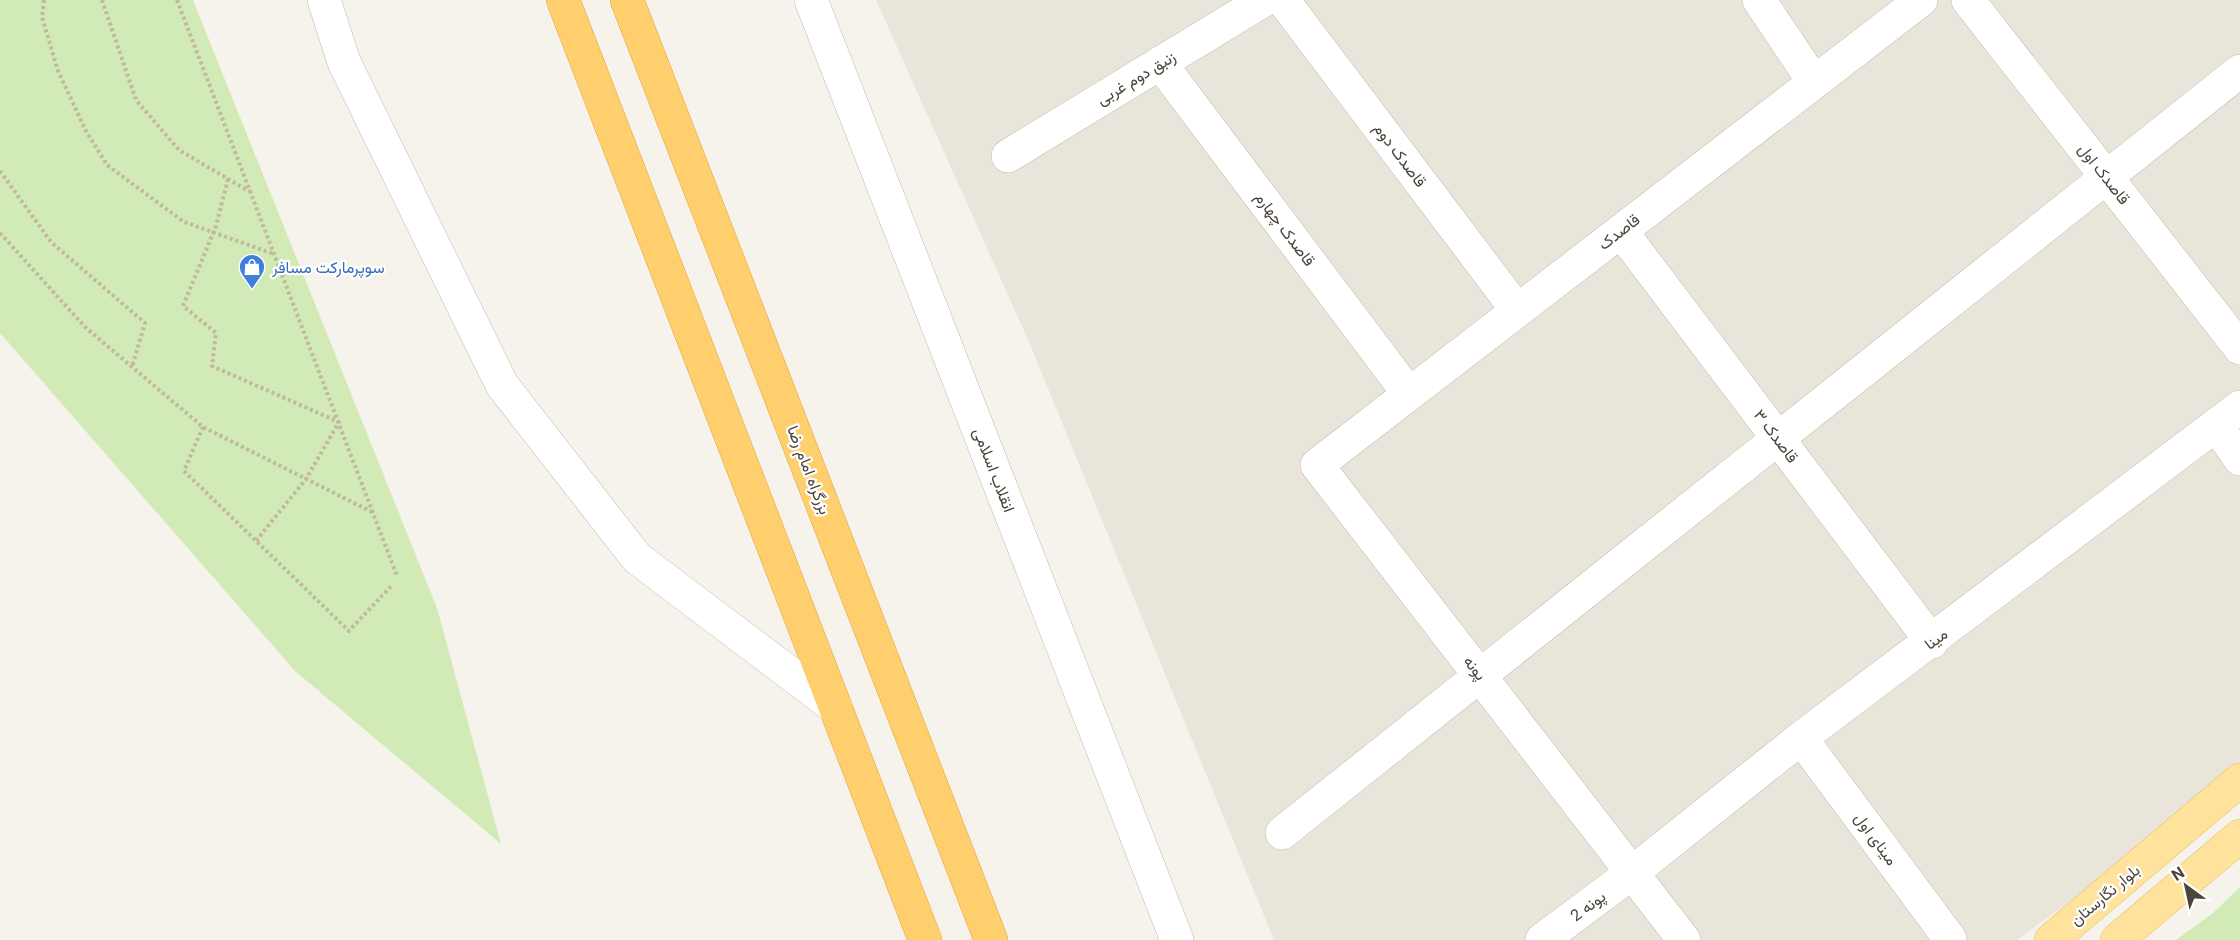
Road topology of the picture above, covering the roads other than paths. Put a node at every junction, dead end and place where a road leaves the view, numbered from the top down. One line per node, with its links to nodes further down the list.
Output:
1 (324, 0): 25 (street)
2 (562, 0): 25 (highway)
3 (627, 0): 33 (highway, بزرگراه امام رضا)
4 (811, 0): 34 (street, انقلاب اسلامی)
5 (1264, 0): 10 (street, زنبق دوم غربی)
6 (1283, 0): 16 (street, قاصدک دوم)
7 (1759, 0): 12 (street)
8 (1921, 0): 12 (street, قاصدک)
9 (1968, 0): 14 (street, قاصدک اول)
10 (1161, 63): 13 (street, زنبق دوم غربی); 18 (street, قاصدک چهارم)
11 (2240, 71): 14 (street)
12 (1814, 82): 15 (street, قاصدک)
13 (1008, 156)
14 (2107, 177): 17 (street, قاصدک اول); 20 (street)
15 (1621, 231): 16 (street, قاصدک); 20 (street, قاصدک ۳)
16 (1517, 310): 18 (street, قاصدک)
17 (2240, 348)
18 (1409, 394): 22 (street, قاصدک)
19 (2229, 417): 21 (street); 23 (street, مینا)
20 (1778, 439): 23 (street, قاصدک ۳); 24 (street)
21 (2240, 459)
22 (1317, 465): 24 (street, پونه)
23 (1932, 642): 26 (street, مینا)
24 (1480, 675): 28 (street); 30 (street, پونه)
25 (836, 708): 32 (highway)
26 (1802, 738): 30 (street, مینا); 31 (street, مینای اول)
27 (2240, 780): 37 (main road, بلوار نگارستان)
28 (1282, 833)
29 (2240, 837): 38 (main road)
30 (1633, 872): 35 (street, پونه 2); 36 (street, پونه)
31 (1950, 939)
32 (926, 940)
33 (991, 940)
34 (1177, 940)
35 (1542, 940)
36 (1684, 940)
37 (2051, 940)
38 (2117, 940)

